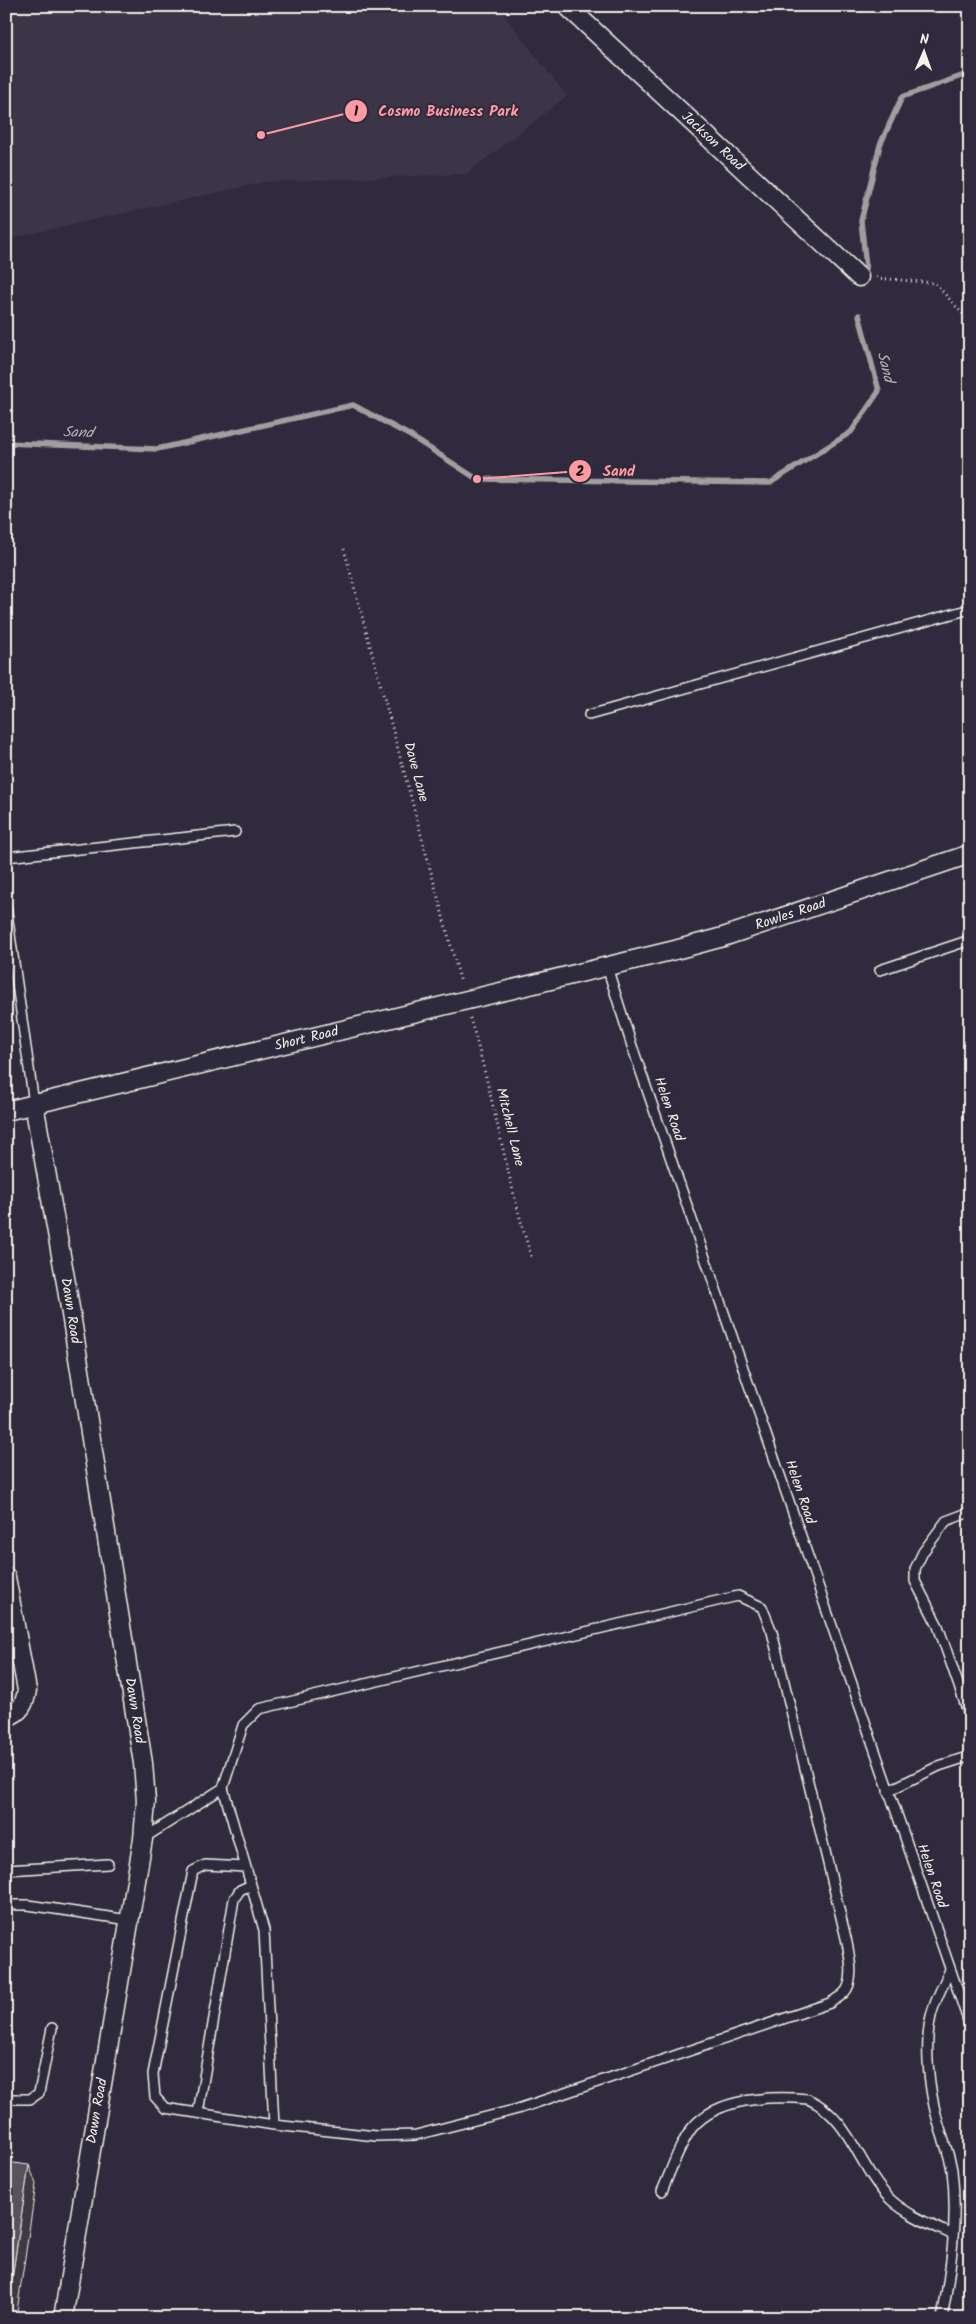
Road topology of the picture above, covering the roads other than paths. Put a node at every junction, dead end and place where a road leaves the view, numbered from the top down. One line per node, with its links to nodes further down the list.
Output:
1 (567, 6): 2 (street, Jackson Road)
2 (859, 277)
3 (970, 609): 4 (lane)
4 (589, 715)
5 (235, 832): 7 (lane)
6 (970, 854): 10 (street, Rowles Road)
7 (6, 858)
8 (6, 906): 12 (lane)
9 (970, 940): 11 (lane)
10 (607, 967): 12 (street, Short Road); 20 (lane, Helen Road)
11 (880, 970)
12 (34, 1104): 13 (street, Short Road); 21 (street, Dawn Road)
13 (6, 1111)
14 (970, 1512): 17 (lane)
15 (6, 1577): 16 (street)
16 (6, 1717)
17 (970, 1718)
18 (970, 1756): 20 (lane)
19 (223, 1788): 21 (lane); 23 (lane); 33 (lane)
20 (888, 1791): 28 (lane, Helen Road)
21 (143, 1838): 27 (street, Dawn Road)
22 (108, 1864): 24 (lane)
23 (246, 1867): 25 (lane); 32 (lane)
24 (6, 1870)
25 (251, 1885): 32 (lane); 33 (lane)
26 (6, 1905): 27 (lane)
27 (129, 1920): 36 (street, Dawn Road)
28 (950, 1970): 29 (lane, Helen Road); 35 (lane)
29 (970, 2026)
30 (52, 2028): 31 (lane)
31 (6, 2099)
32 (198, 2113): 33 (lane)
33 (274, 2125)
34 (662, 2191): 35 (lane)
35 (953, 2235): 37 (lane)
36 (63, 2318)
37 (942, 2318)

